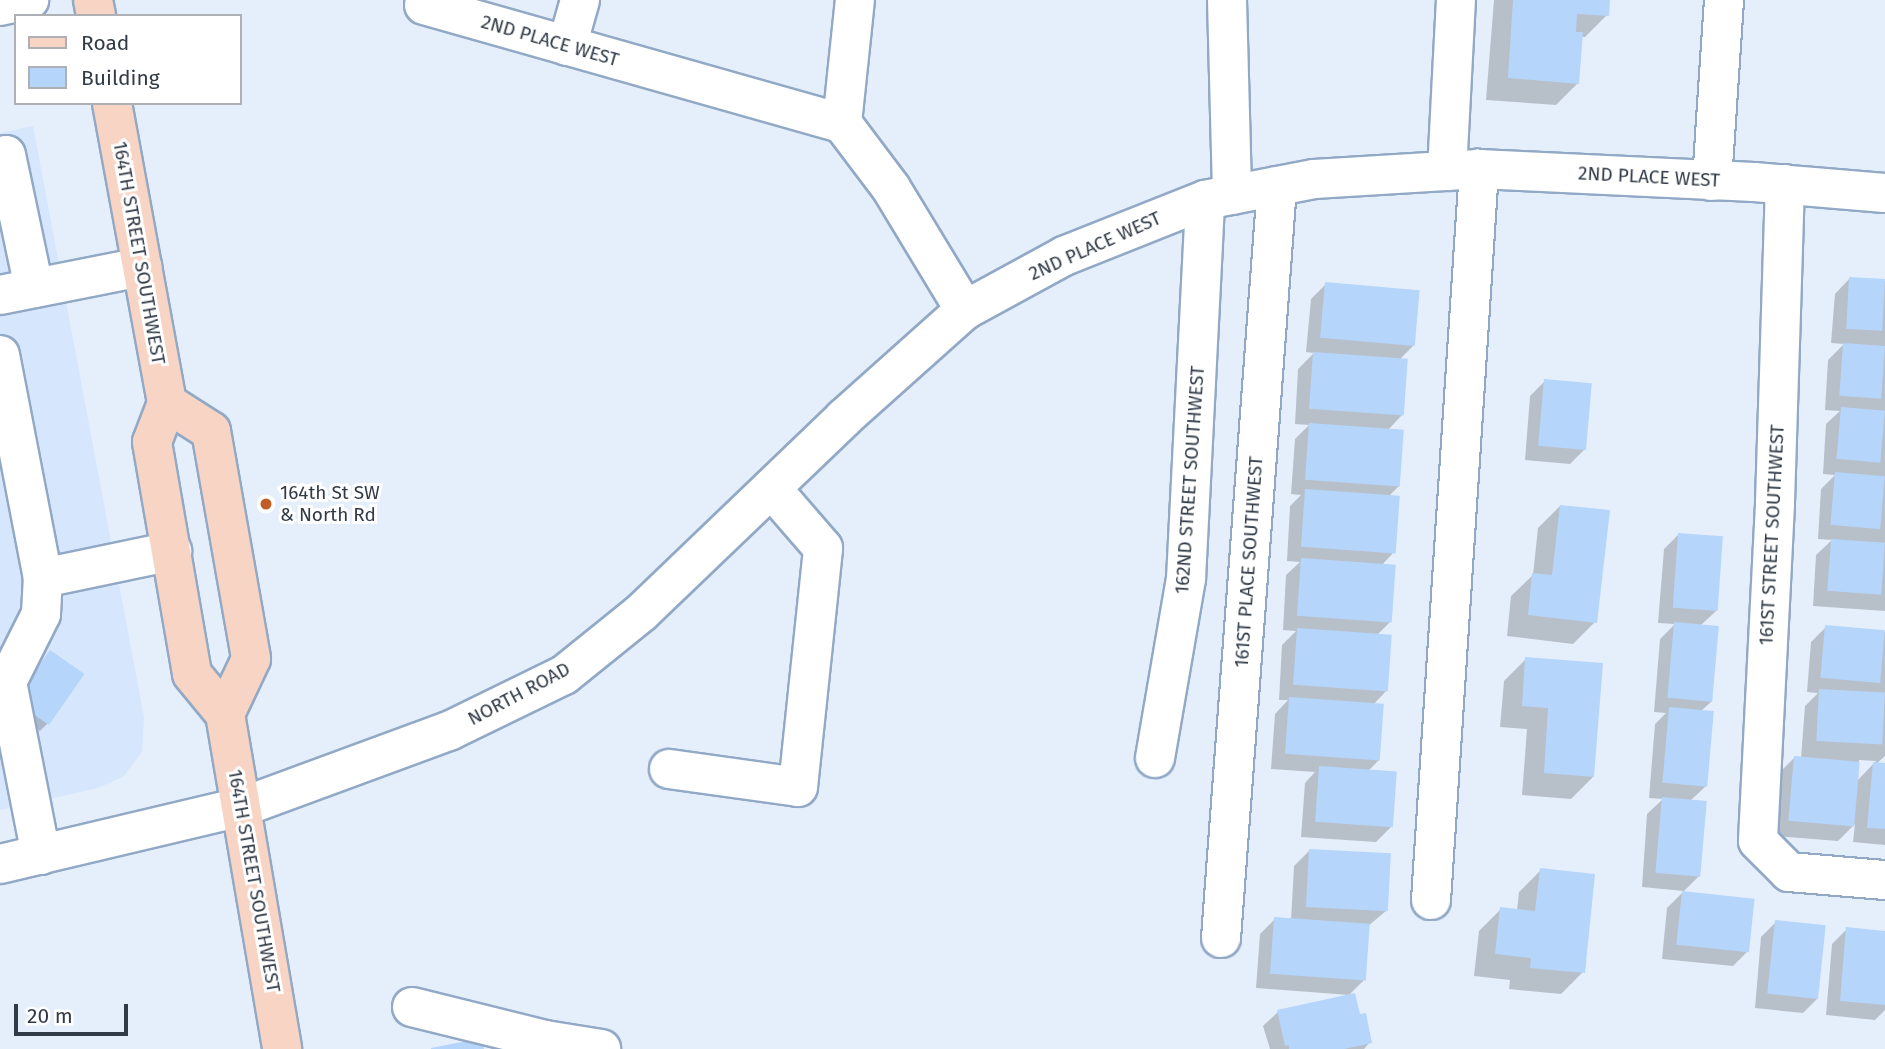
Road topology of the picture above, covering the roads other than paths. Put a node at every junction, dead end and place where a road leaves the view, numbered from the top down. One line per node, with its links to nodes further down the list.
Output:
1 (29, 0): 8 (street)
2 (580, 0): 9 (street)
3 (855, 0): 11 (street)
4 (1227, 0): 18 (street, 162ND STREET SOUTHWEST)
5 (1456, 0): 13 (street)
6 (1724, 0): 14 (street)
7 (424, 5): 9 (street, 2ND PLACE WEST)
8 (0, 6)
9 (567, 46): 11 (street, 2ND PLACE WEST)
10 (112, 105): 19 (main road, 164TH STREET SOUTHWEST)
11 (842, 123): 21 (street)
12 (0, 156): 20 (street)
13 (1463, 170): 14 (street, 2ND PLACE WEST); 16 (street, 2ND PLACE WEST); 35 (street)
14 (1712, 181): 15 (street, 2ND PLACE WEST)
15 (1785, 184): 17 (street, 2ND PLACE WEST); 34 (street, 161ST STREET SOUTHWEST)
16 (1277, 186): 18 (street, 2ND PLACE WEST); 36 (street, 161ST PLACE SOUTHWEST)
17 (1885, 192)
18 (1219, 197): 21 (street, 2ND PLACE WEST); 29 (street, 162ND STREET SOUTHWEST)
19 (142, 267): 20 (street); 23 (main road, 164TH STREET SOUTHWEST)
20 (17, 292)
21 (965, 310): 24 (street, NORTH ROAD)
22 (0, 355): 26 (street)
23 (167, 403): 25 (main road, 164TH STREET SOUTHWEST); 28 (main road)
24 (771, 488): 30 (street); 31 (street, NORTH ROAD)
25 (172, 551): 26 (street); 28 (main road, 164TH STREET SOUTHWEST)
26 (43, 578): 27 (street)
27 (4, 686): 32 (street)
28 (225, 714): 31 (main road, 164TH STREET SOUTHWEST)
29 (1155, 758)
30 (669, 769)
31 (243, 807): 32 (street, NORTH ROAD); 39 (main road, 164TH STREET SOUTHWEST)
32 (41, 855): 33 (street, NORTH ROAD)
33 (0, 864)
34 (1885, 880)
35 (1431, 900)
36 (1221, 937)
37 (412, 1007): 38 (street)
38 (544, 1045): 40 (street)
39 (282, 1049)
40 (601, 1049)

